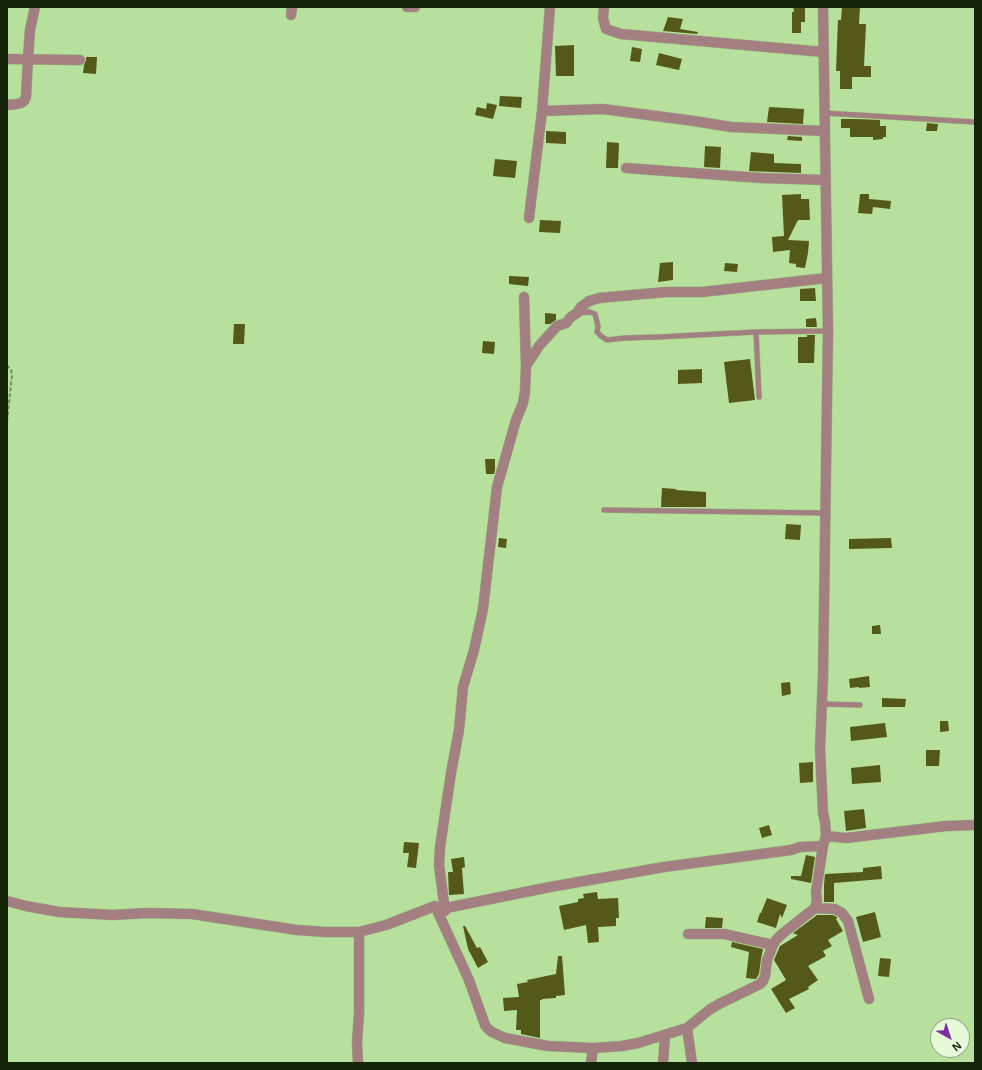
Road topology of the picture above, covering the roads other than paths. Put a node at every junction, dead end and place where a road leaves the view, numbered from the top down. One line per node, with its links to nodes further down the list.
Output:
1 (35, 7): 9 (street)
2 (407, 7): 3 (street)
3 (415, 7)
4 (550, 7): 12 (street)
5 (604, 7): 7 (street)
6 (823, 7): 7 (street)
7 (823, 52): 13 (street)
8 (7, 59): 9 (street)
9 (28, 59): 10 (street); 11 (street)
10 (80, 60)
11 (7, 105)
12 (542, 112): 15 (street); 18 (street)
13 (824, 113): 14 (lane); 15 (street)
14 (975, 122)
15 (824, 131): 17 (street)
16 (626, 168): 17 (street)
17 (825, 180): 19 (street)
18 (529, 218)
19 (827, 278): 21 (street); 22 (street)
20 (524, 297): 24 (street)
21 (577, 313): 23 (lane); 24 (street)
22 (828, 331): 23 (lane); 27 (street)
23 (756, 332): 25 (lane)
24 (526, 366): 33 (street)
25 (759, 397)
26 (604, 510): 27 (lane)
27 (826, 513): 28 (street)
28 (822, 704): 29 (lane); 31 (street)
29 (860, 705)
30 (975, 825): 31 (street)
31 (825, 841): 33 (street); 34 (street)
32 (7, 901): 35 (street)
33 (440, 908): 35 (street); 41 (street)
34 (815, 908): 37 (street); 38 (street)
35 (359, 932): 42 (street)
36 (688, 934): 37 (street)
37 (773, 945): 39 (street)
38 (869, 999)
39 (687, 1028): 40 (street); 45 (street)
40 (665, 1035): 41 (street); 44 (street)
41 (593, 1048): 43 (street)
42 (358, 1063)
43 (591, 1063)
44 (663, 1063)
45 (692, 1063)

